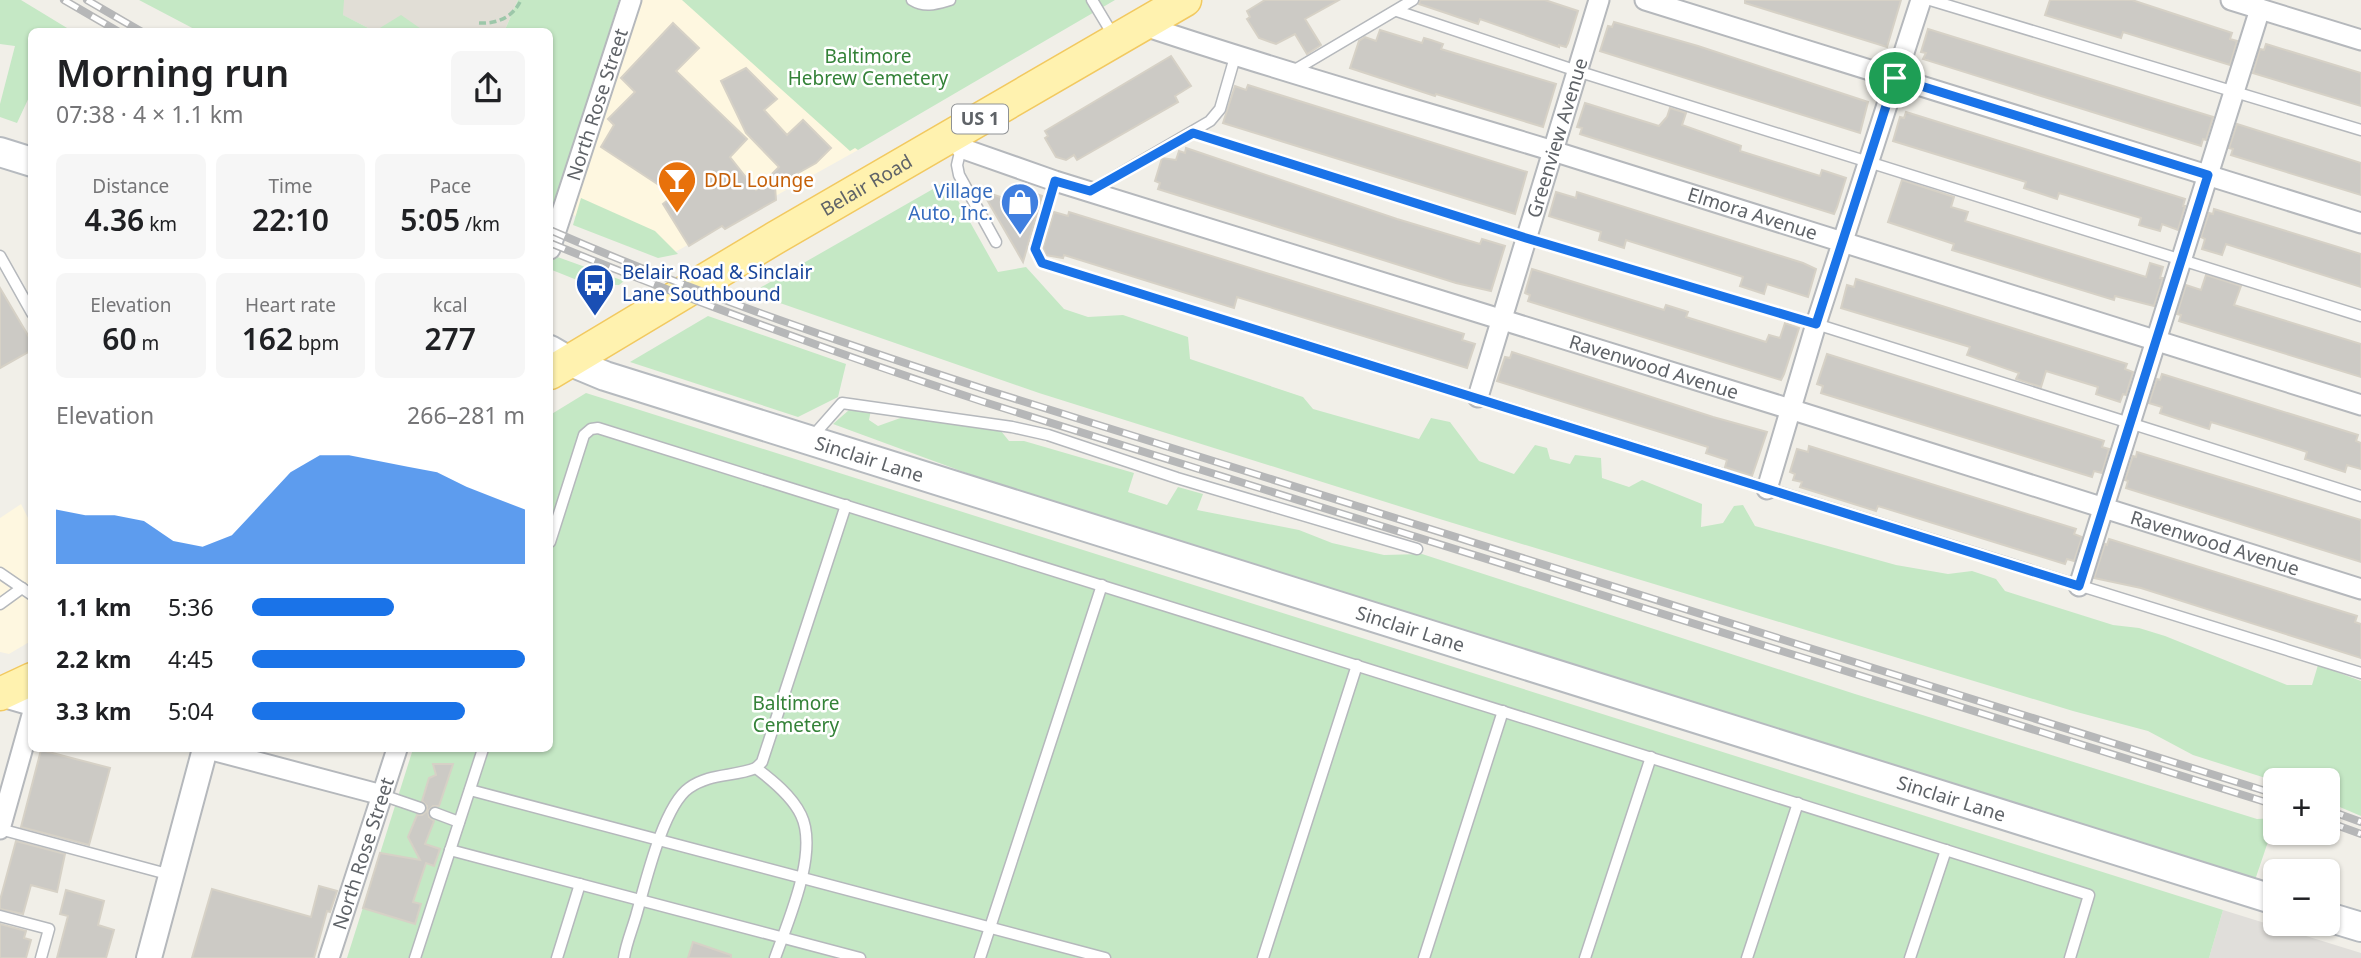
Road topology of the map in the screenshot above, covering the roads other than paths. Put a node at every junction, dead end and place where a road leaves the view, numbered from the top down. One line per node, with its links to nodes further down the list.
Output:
1 (631, 0): 32 (street, North Rose Street)
2 (912, 0): 3 (lane)
3 (950, 0)
4 (1092, 0): 13 (lane)
5 (1185, 0): 13 (main road, Belair Road / US 1)
6 (1413, 0): 12 (lane)
7 (1599, 0): 16 (street, Greenview Avenue)
8 (1645, 0): 18 (street)
9 (1920, 0): 18 (street)
10 (1930, 0): 19 (lane)
11 (2248, 4): 14 (street); 19 (street)
12 (1397, 11): 16 (lane); 17 (lane)
13 (1129, 32): 15 (street, Elmora Avenue); 22 (main road, Belair Road / US 1)
14 (2361, 40)
15 (1235, 57): 17 (street, Elmora Avenue); 21 (lane)
16 (1577, 71): 23 (street, Greenview Avenue); 26 (lane)
17 (1293, 72): 23 (street, Elmora Avenue)
18 (1895, 78): 26 (street); 27 (street)
19 (2234, 92): 20 (lane); 27 (street)
20 (2361, 130)
21 (1193, 133): 29 (lane); 31 (lane)
22 (957, 141): 28 (street, Ravenwood Avenue); 33 (lane); 42 (main road, Belair Road / US 1)
23 (1553, 151): 31 (street, Greenview Avenue); 34 (street, Elmora Avenue)
24 (0, 152): 25 (main road)
25 (28, 161)
26 (1869, 161): 34 (street); 36 (lane)
27 (2208, 175): 30 (street); 36 (street)
28 (1055, 181): 29 (street, Ravenwood Avenue); 43 (lane)
29 (1090, 191): 39 (street, Ravenwood Avenue)
30 (2361, 223)
31 (1526, 238): 39 (street, Greenview Avenue); 40 (lane)
32 (553, 240)
33 (996, 242)
34 (1842, 242): 40 (street); 41 (street, Elmora Avenue)
35 (0, 256): 37 (lane)
36 (2182, 258): 38 (lane); 41 (street)
37 (28, 306)
38 (2361, 316)
39 (1502, 320): 43 (street, Greenview Avenue); 45 (street, Ravenwood Avenue)
40 (1816, 324): 45 (street); 46 (lane)
41 (2156, 340): 44 (street, Elmora Avenue); 46 (street)
42 (556, 361): 47 (main road, Sinclair Lane)
43 (1478, 397): 48 (lane)
44 (2361, 405)
45 (1790, 408): 48 (street); 51 (street, Ravenwood Avenue)
46 (2130, 423): 49 (lane); 51 (street)
47 (810, 440): 53 (lane); 87 (main road, Sinclair Lane)
48 (1767, 489): 56 (lane)
49 (2361, 496)
50 (846, 505): 52 (lane); 55 (lane); 73 (lane)
51 (2102, 508): 56 (street); 58 (street, Ravenwood Avenue)
52 (553, 533)
53 (1417, 549)
54 (0, 573): 57 (lane)
55 (1102, 586): 61 (lane); 91 (lane)
56 (2079, 586): 62 (lane)
57 (22, 588): 59 (lane); 60 (lane)
58 (2361, 589)
59 (28, 593)
60 (0, 604)
61 (1357, 665): 66 (lane); 104 (lane)
62 (2361, 673)
63 (28, 681): 64 (main road)
64 (0, 694): 65 (street)
65 (28, 702)
66 (1503, 711): 72 (lane); 105 (lane)
67 (28, 729): 80 (street)
68 (205, 752): 84 (street)
69 (217, 752): 75 (street)
70 (396, 752): 75 (street, North Rose Street)
71 (482, 752): 74 (lane)
72 (1651, 757): 76 (lane); 106 (lane)
73 (755, 768): 81 (lane); 85 (lane)
74 (470, 789): 79 (lane); 81 (lane)
75 (382, 795): 77 (lane); 96 (street, North Rose Street)
76 (1798, 803): 83 (lane); 107 (lane)
77 (420, 808)
78 (435, 813): 79 (lane)
79 (459, 821): 82 (lane)
80 (0, 829): 84 (lane)
81 (659, 840): 85 (lane); 88 (lane)
82 (450, 850): 86 (lane); 97 (lane)
83 (1946, 850): 108 (lane); 109 (lane)
84 (171, 875): 95 (street)
85 (801, 877): 91 (lane); 93 (lane)
86 (580, 884): 88 (lane); 98 (lane)
87 (2263, 896)
88 (640, 900): 93 (lane); 99 (lane)
89 (0, 916): 94 (lane)
90 (2340, 920): 92 (main road)
91 (988, 927): 102 (lane); 103 (lane)
92 (2361, 927)
93 (782, 937): 100 (lane); 101 (lane)
94 (41, 958)
95 (149, 958)
96 (329, 958)
97 (415, 958)
98 (557, 958)
99 (624, 958)
100 (775, 958)
101 (860, 958)
102 (980, 958)
103 (1105, 958)
104 (1263, 958)
105 (1424, 958)
106 (1585, 958)
107 (1747, 958)
108 (1910, 958)
109 (2070, 958)

